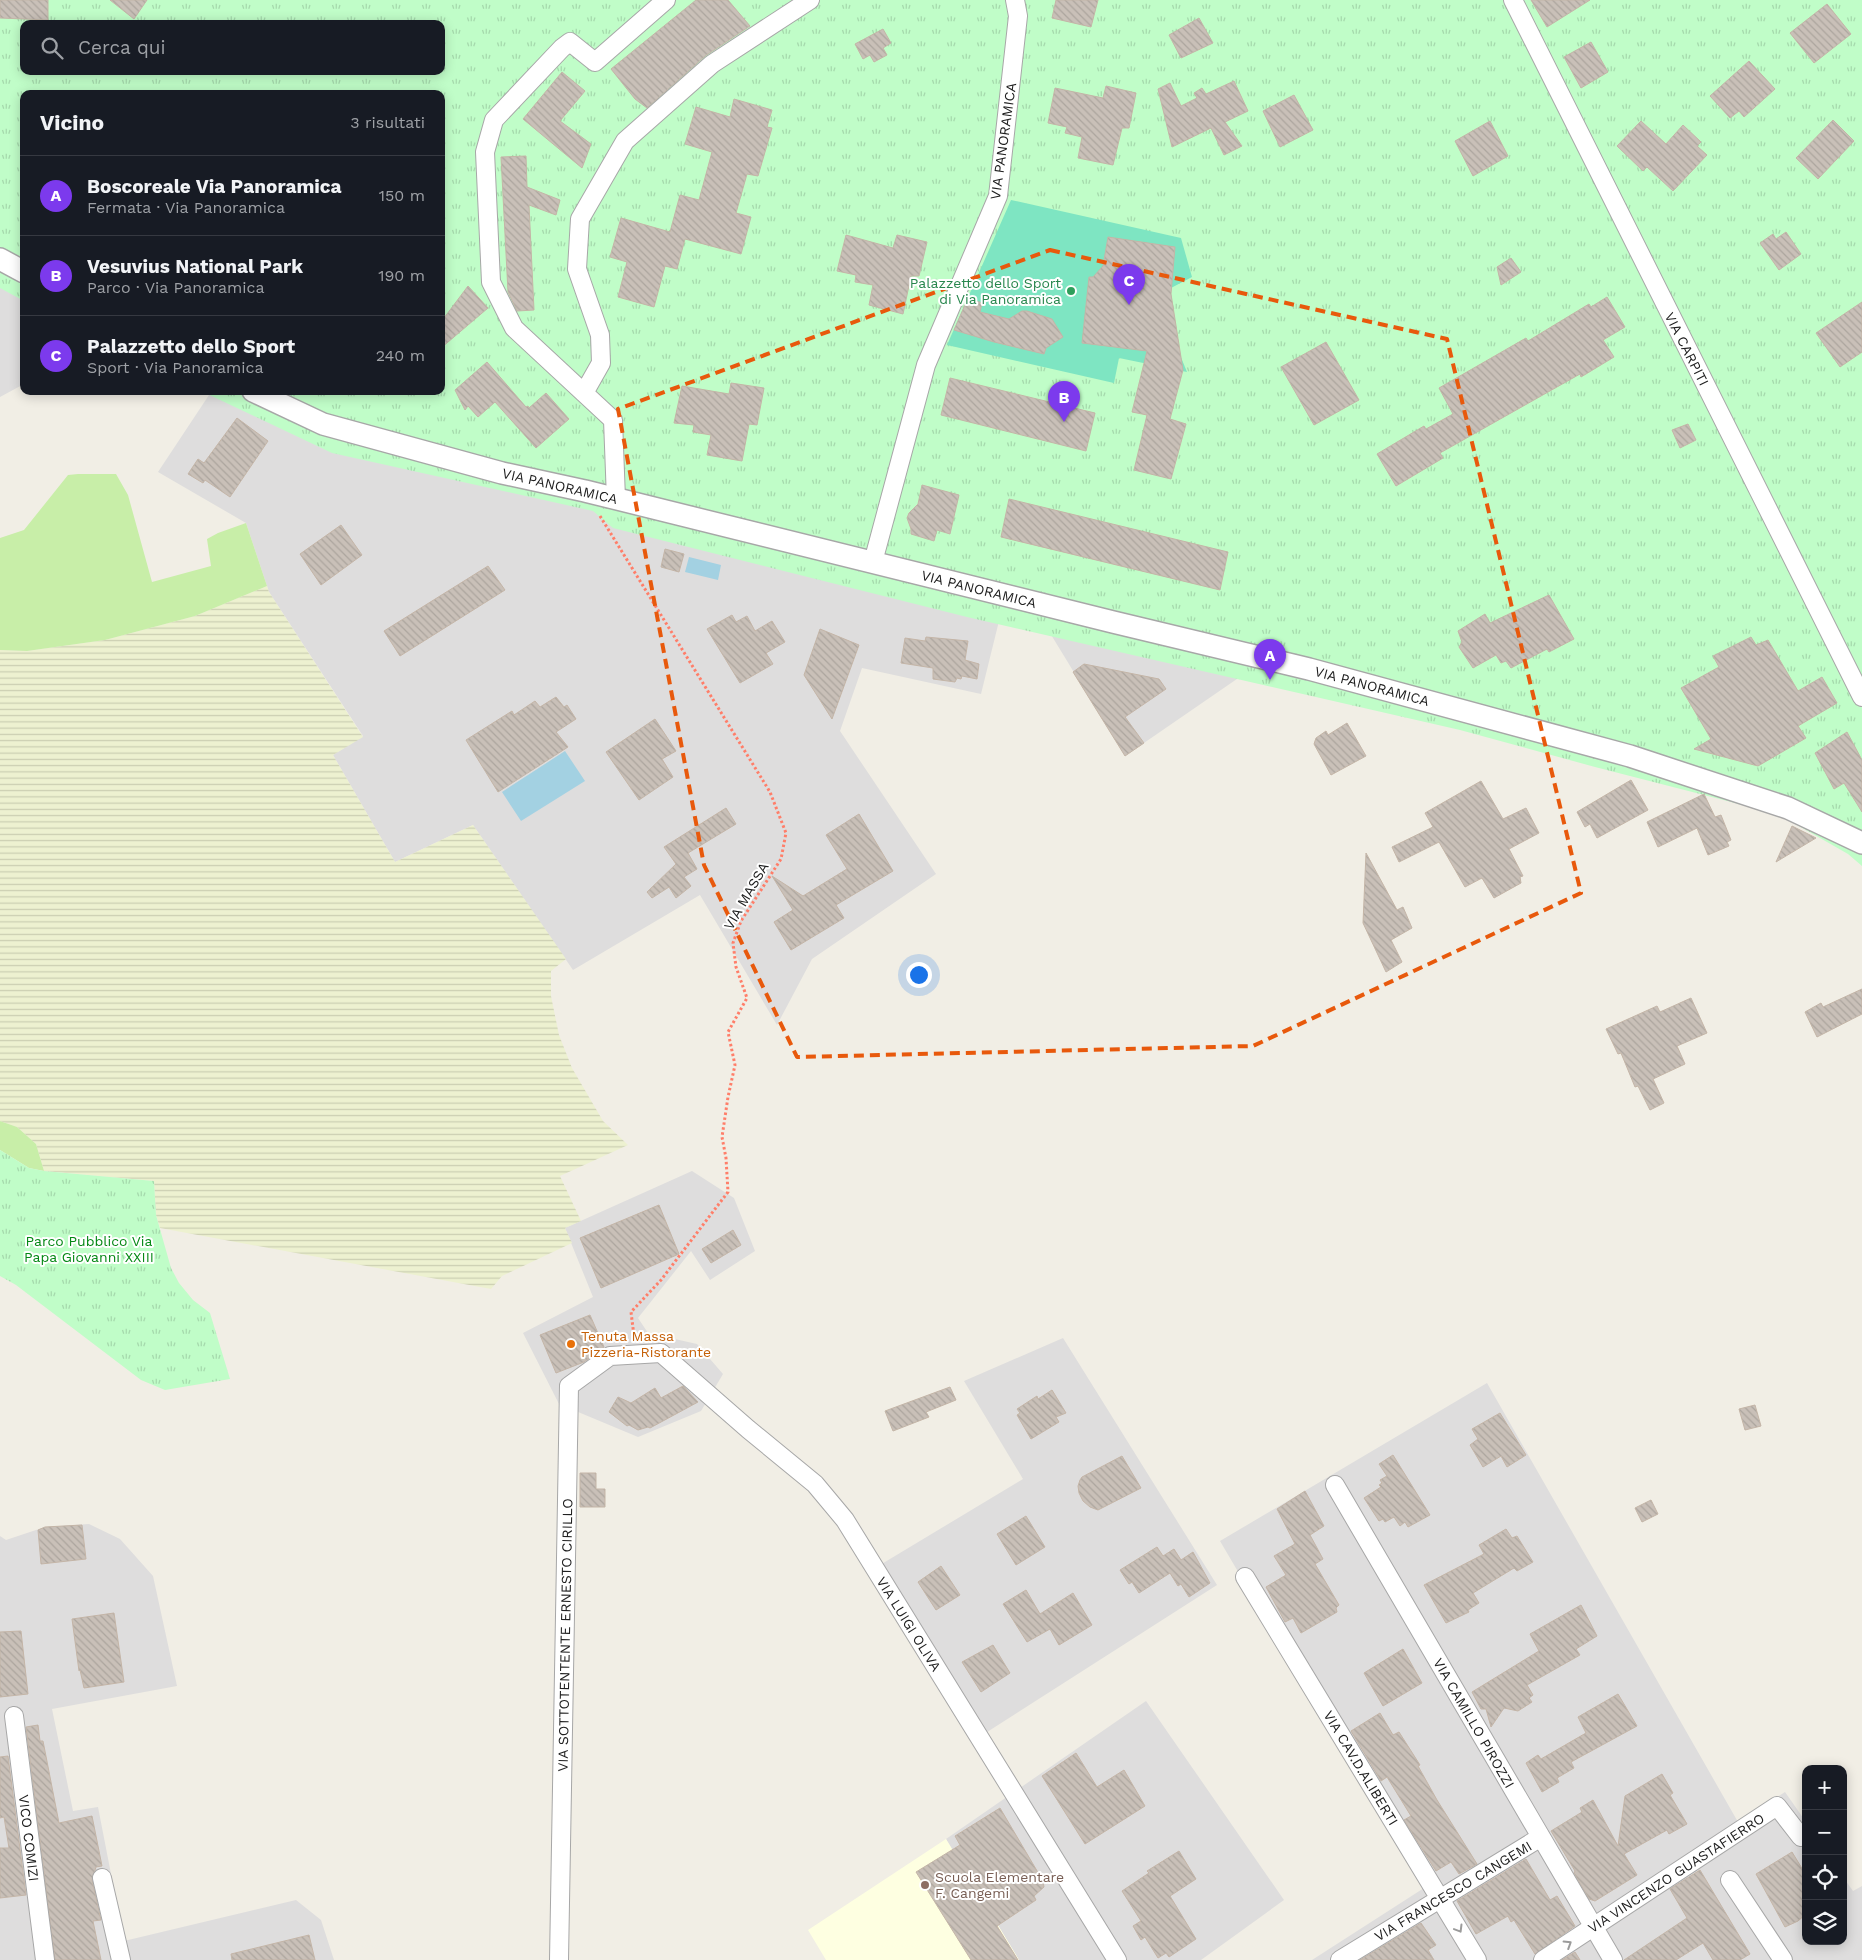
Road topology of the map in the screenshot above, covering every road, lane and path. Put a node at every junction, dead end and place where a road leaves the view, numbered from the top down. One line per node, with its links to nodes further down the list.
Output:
1 (666, 0): 7 (street)
2 (810, 0): 7 (street)
3 (1015, 0): 11 (street, VIA PANORAMICA)
4 (1513, 0): 12 (street, VIA CARPITI)
5 (0, 259): 6 (street)
6 (20, 270)
7 (584, 393): 10 (street)
8 (261, 395): 9 (street, VIA PANORAMICA)
9 (585, 491): 10 (street, VIA PANORAMICA); 14 (path, VIA MASSA)
10 (616, 499): 11 (street, VIA PANORAMICA)
11 (873, 562): 13 (street, VIA PANORAMICA)
12 (1862, 697)
13 (1862, 842)
14 (636, 1354): 26 (street, VIA SOTTOTENTENTE ERNESTO CIRILLO); 27 (street, VIA LUIGI OLIVA)
15 (1335, 1485): 18 (street, VIA CAMILLO PIROZZI)
16 (1246, 1577): 22 (street, VIA CAV.D.ALIBERTI)
17 (14, 1716): 24 (street, VICO COMIZI)
18 (1541, 1837): 22 (street, VIA FRANCESCO CANGEMI); 23 (street, VIA CAMILLO PIROZZI)
19 (1801, 1837): 23 (street, VIA VINCENZO GUASTAFIERRO)
20 (102, 1878): 25 (street)
21 (1730, 1880): 32 (street)
22 (1440, 1899): 28 (street, VIA FRANCESCO CANGEMI); 29 (street, VIA CAV.D.ALIBERTI, one-way to 29)
23 (1594, 1927): 30 (street, VIA VINCENZO GUASTAFIERRO, one-way to 23); 31 (street, VIA CAMILLO PIROZZI)
24 (45, 1960)
25 (121, 1960)
26 (558, 1960)
27 (1117, 1960)
28 (1340, 1960)
29 (1477, 1960)
30 (1543, 1960)
31 (1613, 1960)
32 (1783, 1960)

